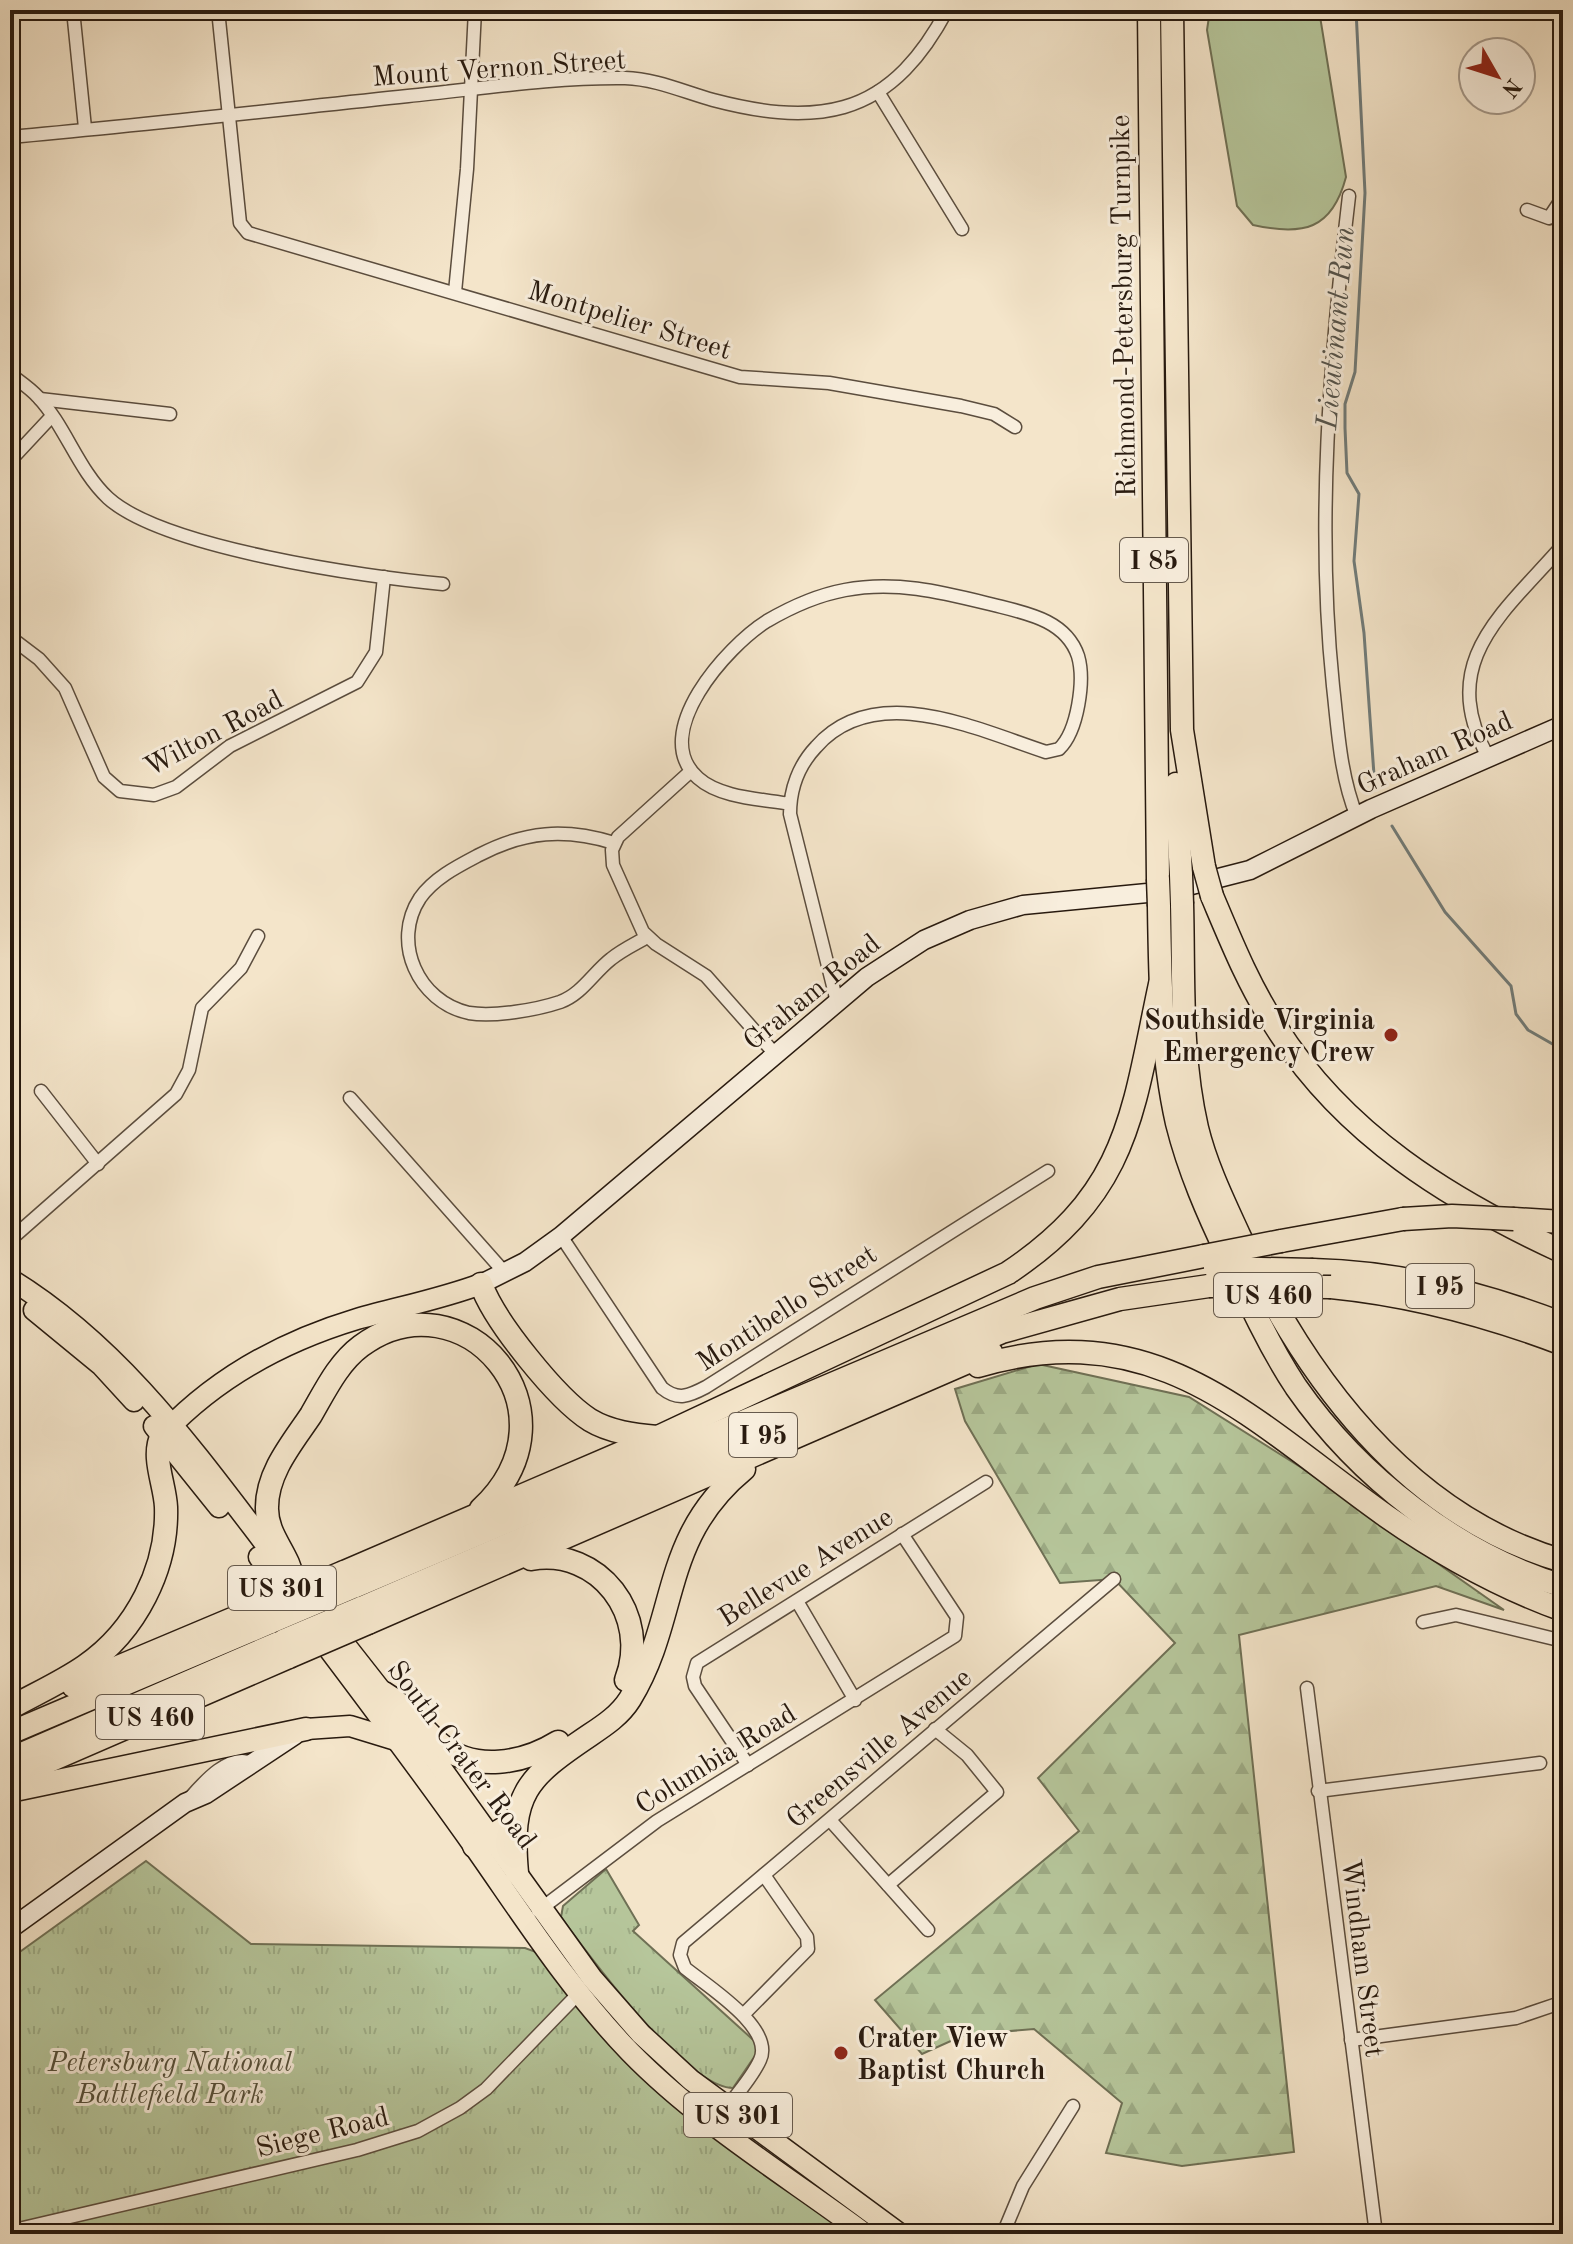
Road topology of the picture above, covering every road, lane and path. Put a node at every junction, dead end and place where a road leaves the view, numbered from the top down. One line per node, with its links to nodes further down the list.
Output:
1 (73, 10): 10 (street)
2 (218, 10): 9 (street)
3 (475, 10): 7 (street)
4 (947, 10): 8 (street, Mount Vernon Street)
5 (1149, 10): 34 (highway, Richmond-Petersburg Turnpike / I 85, bridge)
6 (1172, 10): 27 (highway, Richmond-Petersburg Turnpike / I 85)
7 (469, 90): 8 (street, Mount Vernon Street); 9 (street, Mount Vernon Street); 16 (street)
8 (878, 92): 15 (street)
9 (229, 115): 10 (street, Mount Vernon Street); 16 (street, Montpelier Street)
10 (85, 128): 11 (street, Mount Vernon Street)
11 (10, 137)
12 (1349, 196): 32 (street)
13 (1563, 197): 14 (street)
14 (1527, 210)
15 (962, 229)
16 (455, 292): 21 (street, Montpelier Street)
17 (10, 374): 18 (street)
18 (40, 399): 19 (street); 20 (street)
19 (170, 414)
20 (52, 416): 22 (street); 24 (street)
21 (1015, 427)
22 (10, 461)
23 (1563, 545): 29 (street)
24 (384, 577): 25 (street); 26 (street, Wilton Road)
25 (443, 584)
26 (10, 637)
27 (1181, 680): 34 (highway, US 460, bridge); 47 (highway, Richmond-Petersburg Turnpike / I 85, bridge)
28 (1563, 725): 29 (main road, Graham Road)
29 (1488, 757): 32 (main road, Graham Road)
30 (691, 771): 31 (street); 31 (street); 33 (street)
31 (790, 804): 38 (street)
32 (1357, 817): 38 (main road, Graham Road)
33 (614, 843): 36 (street); 36 (street)
34 (1171, 905): 37 (highway, Richmond-Petersburg Turnpike / I 85); 67 (highway, US 460)
35 (258, 936): 42 (street)
36 (647, 937): 39 (street)
37 (1160, 984): 60 (highway, US 460); 71 (highway, Richmond-Petersburg Turnpike / I 85)
38 (837, 1002): 39 (main road, Graham Road)
39 (775, 1054): 45 (main road, Graham Road)
40 (41, 1091): 42 (street)
41 (350, 1098): 49 (street)
42 (98, 1164): 46 (street)
43 (1048, 1171): 45 (street, Montibello Street)
44 (1563, 1222): 48 (highway, bridge)
45 (561, 1236): 49 (main road, Graham Road)
46 (10, 1240)
47 (1557, 1249)
48 (1209, 1270): 52 (highway, I 95); 54 (highway, I 95, bridge); 55 (highway, I 95, bridge); 56 (highway, I 95)
49 (505, 1273): 51 (main road, Graham Road)
50 (10, 1279): 61 (main road, South Crater Road / US 301)
51 (481, 1284): 61 (main road, Graham Road); 62 (highway)
52 (1173, 1290): 59 (highway, US 460); 72 (highway, I 95)
53 (10, 1295): 61 (main road, South Crater Road / US 301)
54 (1473, 1313): 57 (highway, I 95); 58 (highway)
55 (1563, 1324)
56 (925, 1343): 60 (highway); 72 (highway, I 95)
57 (1563, 1344)
58 (1563, 1353)
59 (938, 1377): 63 (highway, US 460); 74 (highway)
60 (723, 1407): 62 (highway, US 460)
61 (167, 1430): 70 (main road, South Crater Road / US 301); 81 (highway); 85 (main road, South Crater Road / US 301)
62 (658, 1437): 65 (highway, US 460)
63 (770, 1450): 68 (highway, US 460); 93 (highway)
64 (986, 1482): 66 (street, Bellevue Avenue)
65 (470, 1519): 70 (highway); 72 (highway, US 460)
66 (902, 1534): 73 (street, Bellevue Avenue); 80 (street, Columbia Road)
67 (1563, 1561)
68 (510, 1563): 72 (highway, US 460); 79 (highway)
69 (1114, 1579): 83 (street, Greensville Avenue)
70 (293, 1580): 79 (main road, South Crater Road / US 301)
71 (1563, 1586)
72 (356, 1598): 76 (highway, US 460, bridge); 76 (highway, I 95, bridge)
73 (797, 1601): 80 (street); 88 (street, Bellevue Avenue)
74 (1563, 1610)
75 (1423, 1622): 77 (street)
76 (277, 1632): 81 (highway, US 460); 84 (highway, I 95); 86 (highway, I 95); 89 (highway, US 460)
77 (1563, 1641)
78 (1307, 1688): 91 (street, Windham Street)
79 (384, 1693): 94 (main road, South Crater Road / US 301)
80 (855, 1700): 88 (street, Columbia Road)
81 (10, 1710)
82 (306, 1729): 85 (main road); 90 (highway); 99 (main road)
83 (935, 1729): 92 (street, Greensville Avenue); 97 (street)
84 (10, 1733)
85 (400, 1742): 94 (main road, South Crater Road / US 301)
86 (10, 1759)
87 (1540, 1763): 91 (street)
88 (748, 1765): 98 (street, Columbia Road)
89 (10, 1778)
90 (10, 1791)
91 (1318, 1791): 104 (street, Windham Street)
92 (830, 1820): 96 (street, Greensville Avenue); 97 (street)
93 (516, 1821): 94 (highway); 95 (highway)
94 (482, 1841): 95 (main road, South Crater Road / US 301); 98 (main road, South Crater Road / US 301)
95 (517, 1873): 98 (main road, South Crater Road / US 301)
96 (764, 1875): 103 (street); 103 (street, Greensville Avenue)
97 (888, 1885): 100 (street)
98 (534, 1915): 101 (main road, South Crater Road / US 301)
99 (10, 1929)
100 (928, 1930)
101 (586, 1986): 106 (main road, South Crater Road / US 301); 107 (street, Siege Road)
102 (1563, 2002): 104 (street)
103 (743, 2015): 106 (street)
104 (1351, 2040): 111 (street, Windham Street)
105 (1073, 2106): 110 (street)
106 (721, 2115): 108 (main road, South Crater Road / US 301); 109 (main road, South Crater Road / US 301)
107 (10, 2231)
108 (865, 2234)
109 (900, 2234)
110 (1003, 2234)
111 (1376, 2234)

